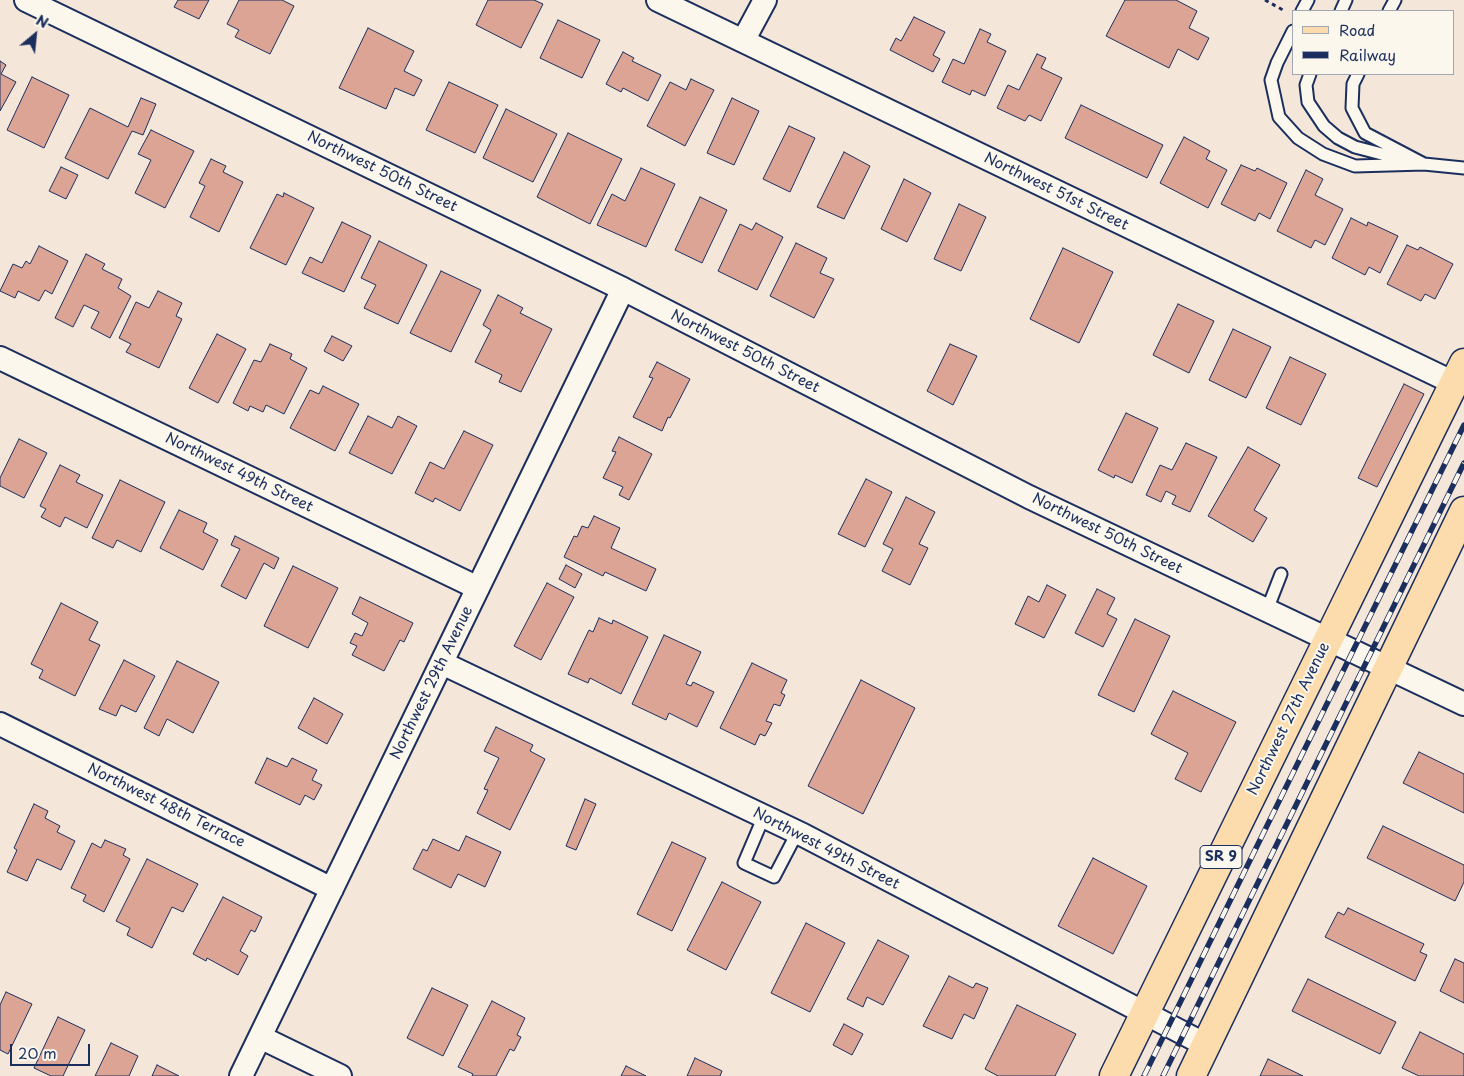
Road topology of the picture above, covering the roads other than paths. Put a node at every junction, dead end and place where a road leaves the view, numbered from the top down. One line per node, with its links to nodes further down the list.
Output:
1 (26, 0): 10 (street, Northwest 50th Street)
2 (658, 0): 5 (street, Northwest 51st Street)
3 (765, 0): 5 (street)
4 (1292, 33): 8 (lane)
5 (744, 41): 12 (street, Northwest 51st Street)
6 (1310, 75): 8 (lane)
7 (1358, 75): 8 (lane)
8 (1424, 164): 9 (lane)
9 (1464, 168)
10 (623, 289): 15 (street, Northwest 29th Avenue); 16 (street, Northwest 50th Street)
11 (0, 358): 15 (street, Northwest 49th Street)
12 (1459, 373): 17 (main road, Northwest 27th Avenue / SR 9)
13 (1464, 511): 19 (main road)
14 (1281, 574): 16 (lane)
15 (478, 588): 18 (street, Northwest 29th Avenue)
16 (1267, 610): 17 (street, Northwest 50th Street)
17 (1328, 639): 19 (street, Northwest 50th Street); 25 (main road, Northwest 27th Avenue / SR 9)
18 (442, 663): 22 (street, Northwest 49th Street); 24 (street, Northwest 29th Avenue)
19 (1388, 668): 20 (street, Northwest 50th Street); 27 (main road)
20 (1464, 704)
21 (0, 724): 24 (street, Northwest 48th Terrace)
22 (764, 816): 23 (street, Northwest 49th Street); 23 (lane)
23 (797, 833): 25 (street, Northwest 49th Street)
24 (332, 889): 26 (street, Northwest 29th Avenue)
25 (1144, 1014): 27 (street, Northwest 49th Street); 30 (main road, Northwest 27th Avenue / SR 9)
26 (260, 1037): 28 (street, Northwest 29th Avenue); 29 (street)
27 (1206, 1045): 31 (main road)
28 (241, 1076)
29 (340, 1076)
30 (1114, 1076)
31 (1191, 1076)

